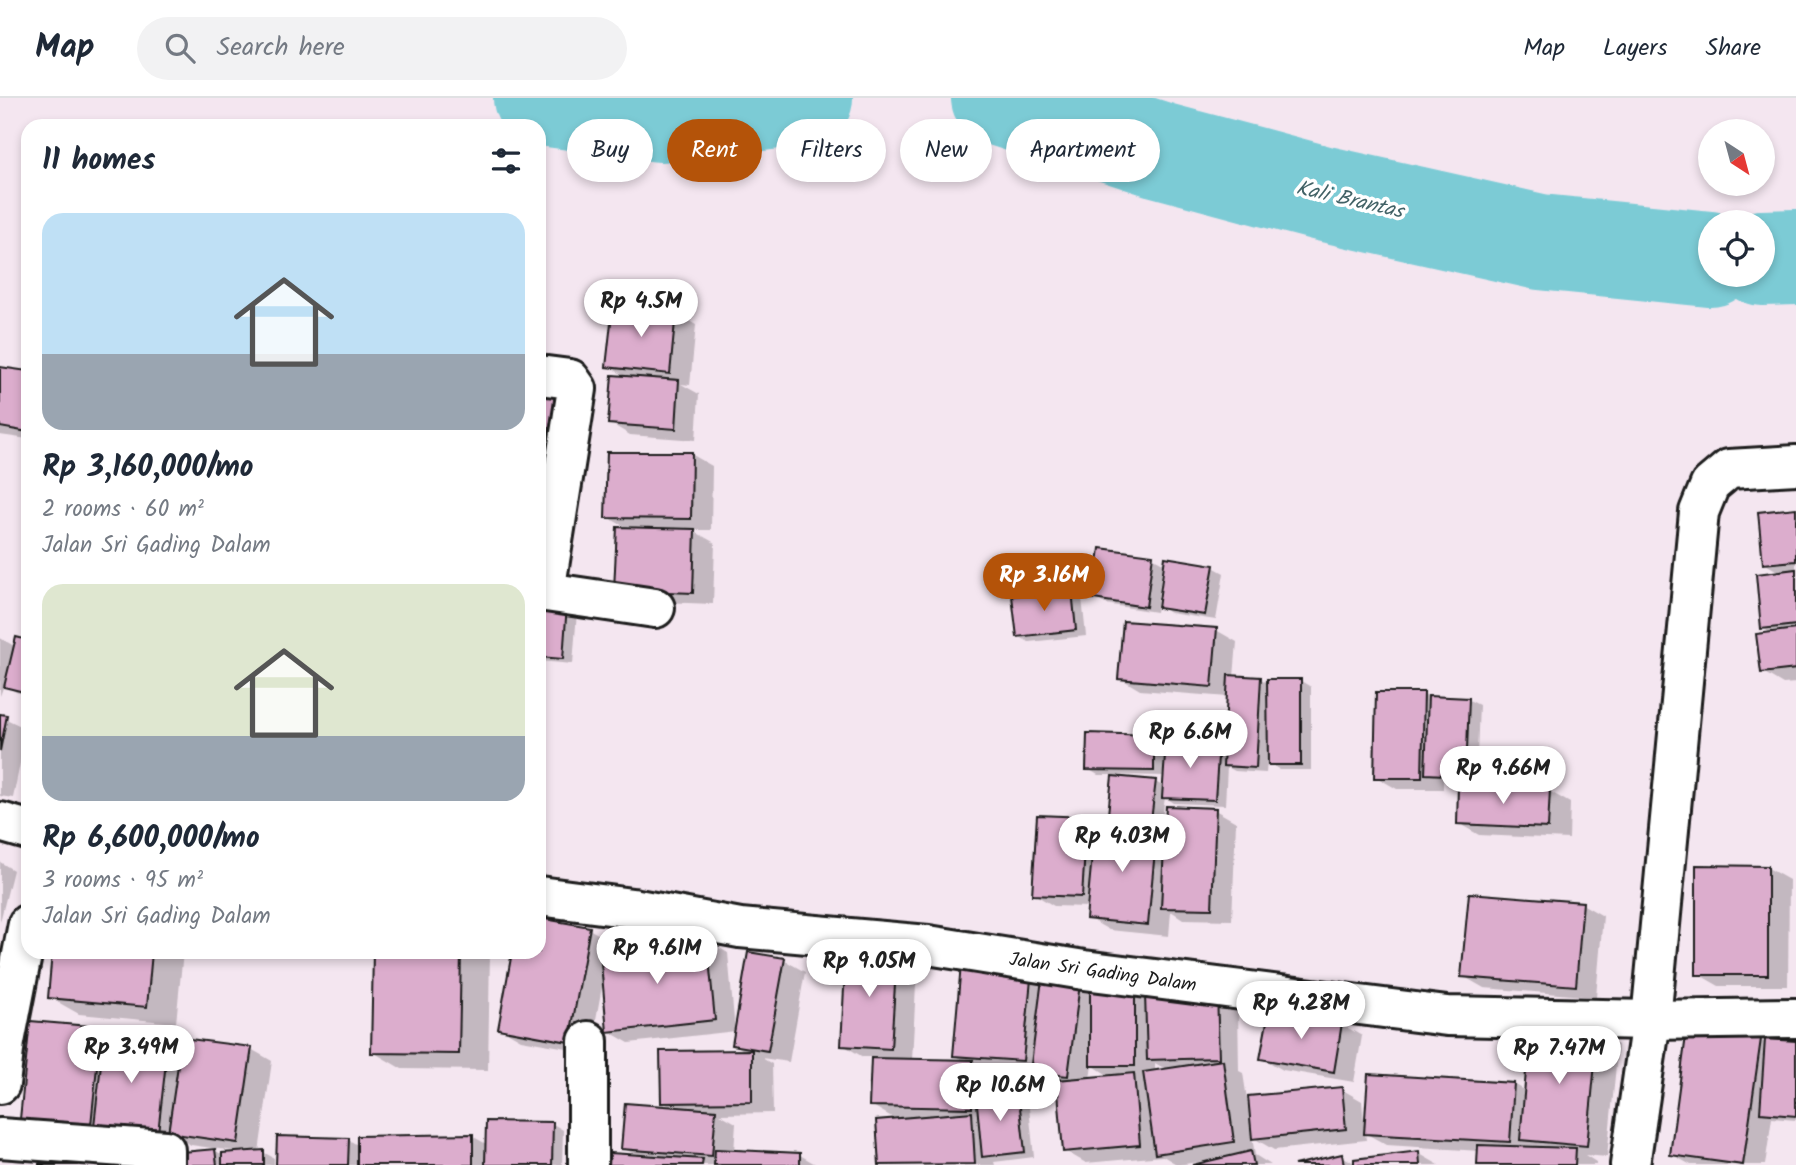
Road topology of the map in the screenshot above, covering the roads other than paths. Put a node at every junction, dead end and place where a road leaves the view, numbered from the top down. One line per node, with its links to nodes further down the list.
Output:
1 (546, 376): 3 (street)
2 (1796, 465): 11 (street)
3 (546, 569)
4 (546, 593): 5 (street)
5 (655, 608)
6 (0, 822): 7 (street)
7 (21, 828)
8 (546, 896): 11 (street, Jalan Sri Gading Dalam)
9 (21, 956): 13 (street)
10 (1796, 1018): 11 (street, Jalan Sri Gading Dalam)
11 (1651, 1020): 18 (street)
12 (588, 1041): 17 (street)
13 (2, 1042): 14 (street)
14 (0, 1084)
15 (0, 1139): 16 (street)
16 (165, 1165)
17 (588, 1165)
18 (1630, 1165)

